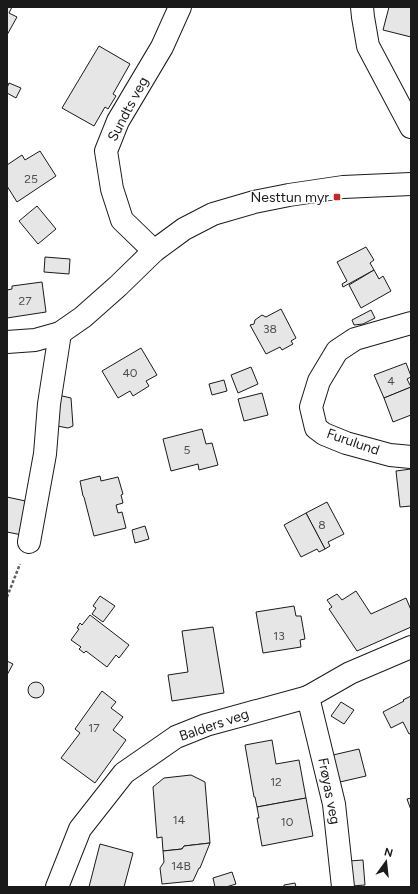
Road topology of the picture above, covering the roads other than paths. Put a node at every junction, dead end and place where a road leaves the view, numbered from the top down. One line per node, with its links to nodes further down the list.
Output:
1 (180, 7): 5 (street, Sundts veg)
2 (362, 7): 3 (street)
3 (411, 127)
4 (411, 184): 5 (street)
5 (154, 251): 7 (street)
6 (411, 323): 9 (street, Furulund)
7 (60, 333): 8 (street); 10 (street)
8 (7, 342)
9 (411, 457)
10 (29, 542)
11 (411, 646): 12 (street, Balders veg)
12 (308, 697): 13 (street, Balders veg); 14 (street, Frøyas veg)
13 (57, 887)
14 (343, 887)

